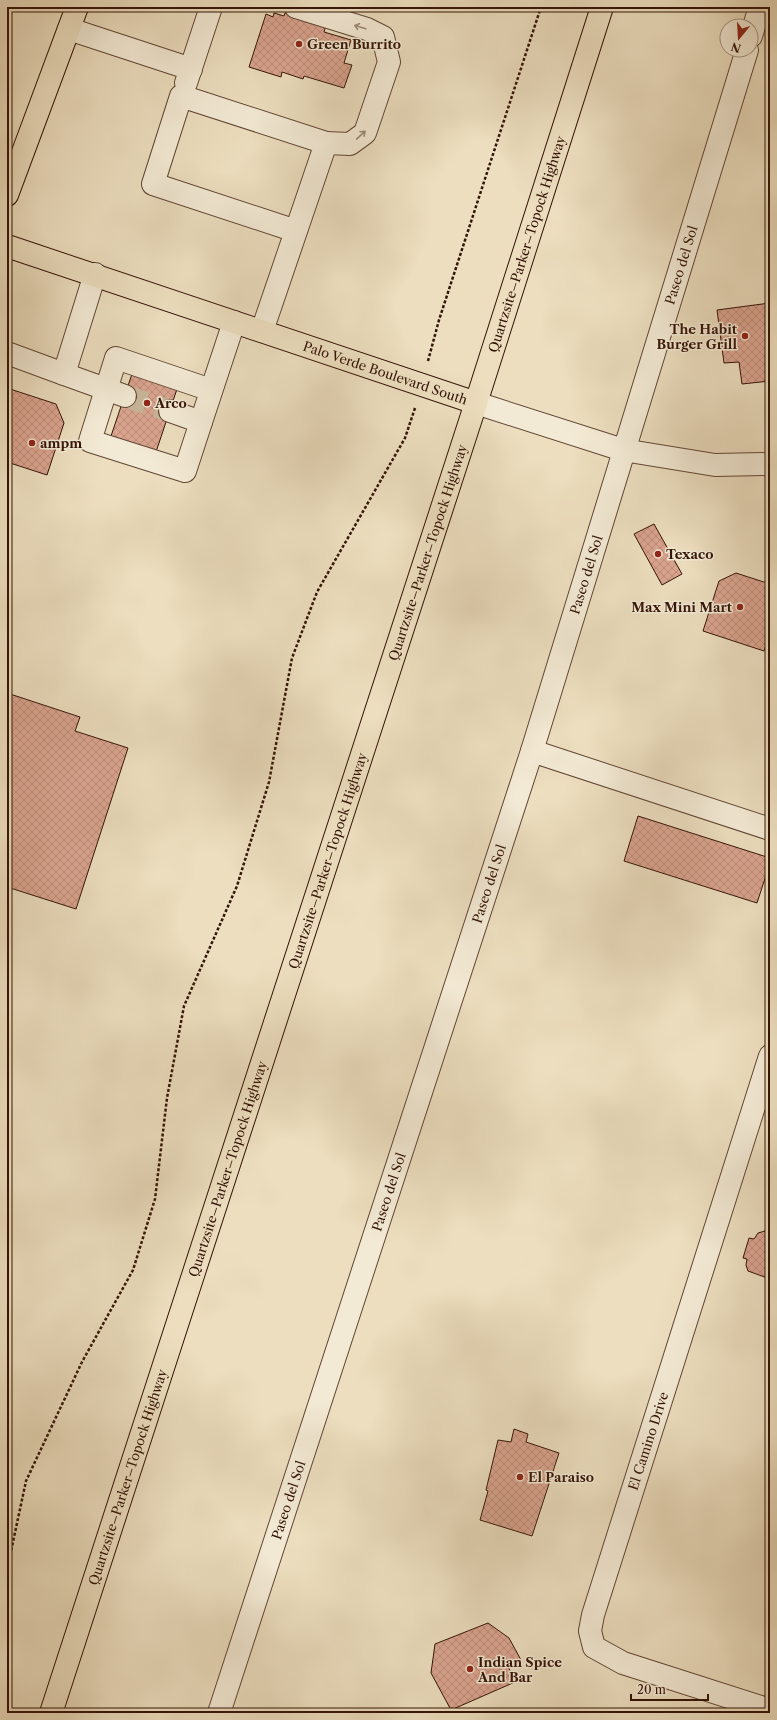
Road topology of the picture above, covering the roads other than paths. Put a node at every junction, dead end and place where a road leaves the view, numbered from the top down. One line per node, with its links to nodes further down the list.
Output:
1 (77, 7): 7 (main road)
2 (211, 7): 9 (street)
3 (296, 7): 11 (street, one-way to 3)
4 (602, 7): 22 (main road, Quartzsite–Parker–Topock Highway)
5 (760, 7): 6 (street)
6 (757, 18)
7 (69, 29): 9 (street); 12 (main road)
8 (745, 58): 25 (street, Paseo del Sol)
9 (190, 69): 10 (street)
10 (182, 96): 11 (street); 13 (street)
11 (326, 143): 13 (street)
12 (7, 194)
13 (296, 231): 17 (street)
14 (7, 246): 15 (main road, Palo Verde Boulevard South)
15 (95, 274): 16 (main road, Palo Verde Boulevard South); 19 (street)
16 (234, 322): 17 (main road, Palo Verde Boulevard South); 20 (street)
17 (262, 331): 22 (main road, Palo Verde Boulevard South)
18 (7, 353): 19 (street)
19 (64, 374): 21 (street)
20 (211, 390): 21 (street); 24 (street)
21 (115, 393): 24 (street)
22 (476, 403): 25 (street, Palo Verde Boulevard South); 31 (main road, Quartzsite–Parker–Topock Highway)
23 (170, 411): 24 (street)
24 (201, 422)
25 (623, 450): 26 (street, Palo Verde Boulevard South); 27 (street, Paseo del Sol)
26 (770, 464)
27 (532, 751): 28 (street); 32 (street, Paseo del Sol)
28 (770, 830)
29 (770, 1056): 30 (street, El Camino Drive)
30 (770, 1710)
31 (51, 1713)
32 (219, 1713)

